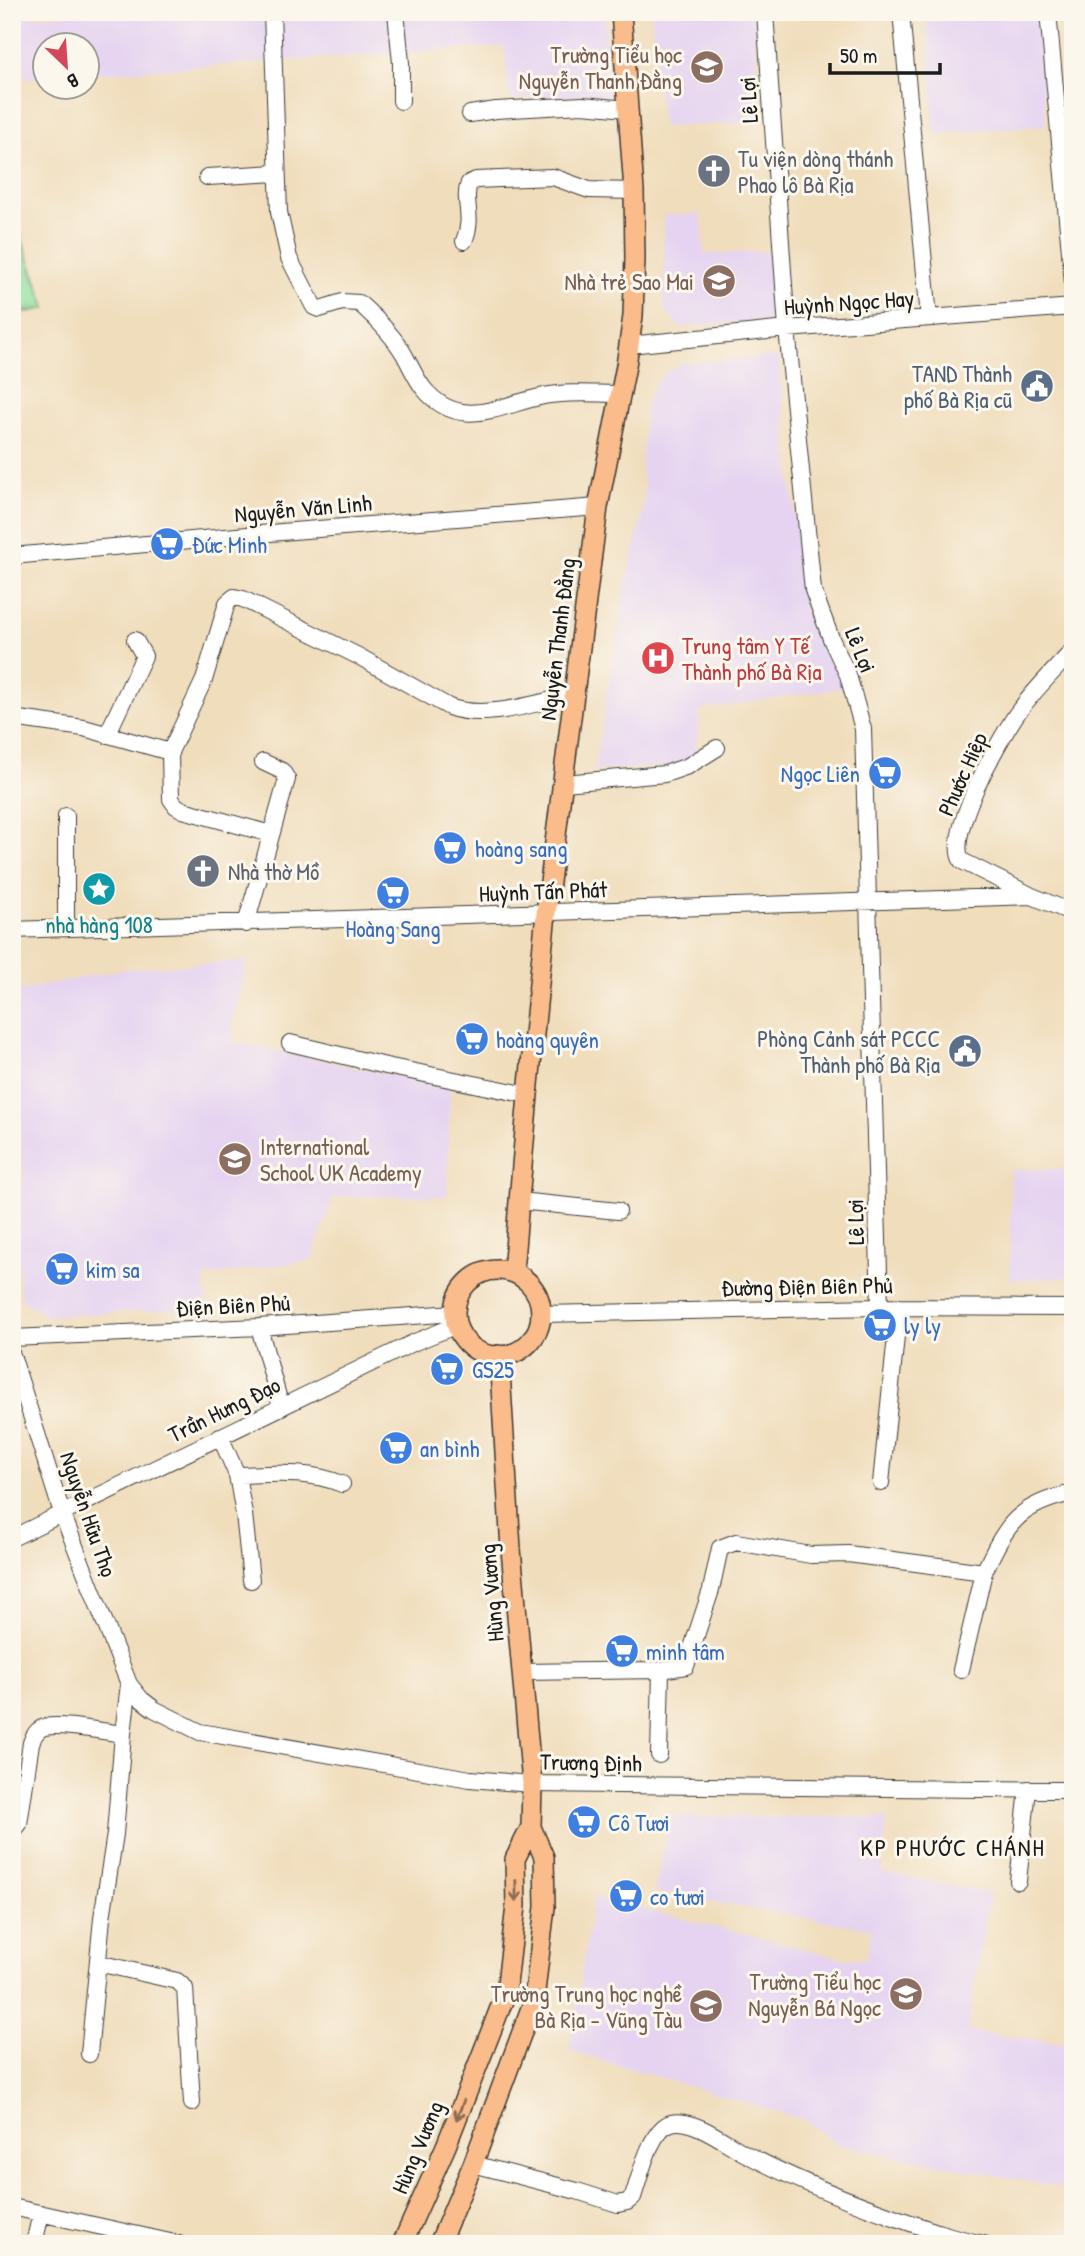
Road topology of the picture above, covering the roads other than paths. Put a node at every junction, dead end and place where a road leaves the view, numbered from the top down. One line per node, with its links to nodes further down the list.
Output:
1 (272, 12): 10 (street)
2 (396, 12): 7 (street)
3 (621, 12): 8 (main road, Nguyễn Thanh Đằng)
4 (765, 12): 17 (street, Lê Lợi)
5 (901, 12): 16 (street)
6 (1048, 12): 14 (street)
7 (401, 101)
8 (628, 109): 9 (street); 12 (main road, Nguyễn Thanh Đằng)
9 (470, 114)
10 (276, 173): 11 (street); 19 (street)
11 (207, 177)
12 (634, 191): 13 (street); 18 (main road, Nguyễn Thanh Đằng)
13 (464, 241)
14 (1073, 284)
15 (1073, 307): 16 (street, Huỳnh Ngọc Hay)
16 (929, 318): 17 (street, Huỳnh Ngọc Hay)
17 (787, 329): 18 (street, Huỳnh Ngọc Hay); 34 (street, Lê Lợi)
18 (629, 345): 19 (main road, Nguyễn Thanh Đằng)
19 (620, 394): 20 (main road, Nguyễn Thanh Đằng)
20 (598, 507): 21 (street, Nguyễn Văn Linh); 24 (main road, Nguyễn Thanh Đằng)
21 (12, 556)
22 (135, 640): 26 (street)
23 (1073, 650): 33 (street, Phước Hiệp)
24 (576, 694): 28 (street); 30 (main road, Nguyễn Thanh Đằng)
25 (12, 718): 26 (street)
26 (107, 735): 28 (street)
27 (718, 748): 30 (street)
28 (170, 752): 32 (street)
29 (263, 762): 32 (street)
30 (564, 783): 36 (main road, Nguyễn Thanh Đằng)
31 (66, 816): 38 (street)
32 (271, 834): 37 (street)
33 (1032, 896): 34 (street, Huỳnh Tấn Phát); 35 (street, Huỳnh Tấn Phát)
34 (867, 902): 36 (street, Huỳnh Tấn Phát); 45 (street, Lê Lợi)
35 (1073, 913)
36 (546, 914): 37 (street, Huỳnh Tấn Phát); 41 (main road, Nguyễn Thanh Đằng)
37 (246, 924): 38 (street, Huỳnh Tấn Phát)
38 (66, 928): 39 (street, Huỳnh Tấn Phát)
39 (12, 930)
40 (290, 1043): 41 (street)
41 (528, 1095): 42 (main road, Nguyễn Thanh Đằng)
42 (519, 1200): 43 (street); 44 (main road, Nguyễn Thanh Đằng)
43 (618, 1211)
44 (513, 1272): 48 (main road); 49 (main road)
45 (880, 1307): 46 (street, Đường Điện Biên Phủ); 48 (street, Đường Điện Biên Phủ)
46 (899, 1307): 47 (street, Đường Điện Biên Phủ); 57 (street)
47 (1073, 1308)
48 (542, 1314): 53 (main road)
49 (456, 1319): 50 (street, Điện Biên Phủ); 53 (main road); 54 (street, Trần Hưng Đạo)
50 (259, 1327): 51 (street, Điện Biên Phủ); 54 (street)
51 (12, 1338)
52 (12, 1355): 60 (street, Nguyễn Hữu Thọ)
53 (499, 1355): 66 (main road, Hùng Vương)
54 (281, 1407): 55 (street, Trần Hưng Đạo)
55 (220, 1436): 56 (street); 60 (street, Trần Hưng Đạo)
56 (237, 1475): 58 (street); 63 (street)
57 (881, 1483)
58 (342, 1484)
59 (1073, 1493): 62 (street)
60 (62, 1513): 61 (street, Trần Hưng Đạo); 67 (street, Nguyễn Hữu Thọ)
61 (12, 1538)
62 (984, 1572): 64 (street); 65 (street)
63 (251, 1580)
64 (662, 1670): 66 (street); 69 (street)
65 (961, 1670)
66 (522, 1672): 70 (main road, Hùng Vương)
67 (129, 1684): 68 (street); 70 (street, Trương Định)
68 (123, 1734): 74 (street); 76 (street)
69 (659, 1755)
70 (532, 1784): 71 (street, Trương Định); 73 (main road, Hùng Vương)
71 (1028, 1789): 72 (street, Trương Định); 75 (street)
72 (1073, 1790)
73 (531, 1827): 79 (main road, Hùng Vương); 85 (main road, Hùng Vương, one-way to 85)
74 (12, 1832)
75 (1018, 1881)
76 (98, 1963): 77 (street); 78 (street)
77 (89, 2054)
78 (192, 2103)
79 (473, 2164): 86 (main road, Hùng Vương); 87 (street)
80 (12, 2207): 81 (street)
81 (41, 2213): 82 (street); 83 (street)
82 (141, 2239): 84 (street)
83 (34, 2244)
84 (179, 2244)
85 (402, 2244)
86 (439, 2244)
87 (984, 2244)

